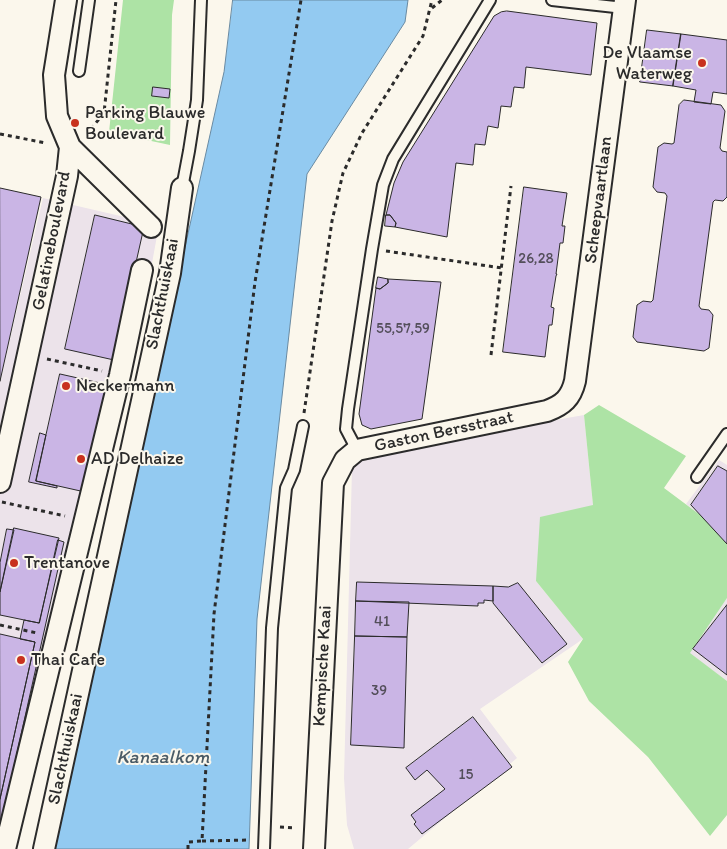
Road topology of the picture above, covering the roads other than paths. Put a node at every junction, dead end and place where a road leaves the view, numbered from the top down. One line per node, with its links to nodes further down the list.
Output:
1 (66, 0): 8 (street, Gelatineboulevard)
2 (89, 0): 7 (lane)
3 (201, 0): 9 (lane, Slachthuiskaai)
4 (490, 0): 16 (lane)
5 (552, 0): 6 (lane)
6 (625, 4): 12 (street, Scheepvaartlaan)
7 (80, 71)
8 (70, 147): 10 (street); 13 (street, Gelatineboulevard)
9 (182, 188): 22 (street, Slachthuiskaai)
10 (150, 227)
11 (142, 270): 21 (street, Slachthuiskaai)
12 (569, 398): 16 (street, Gaston Bersstraat)
13 (8, 412): 18 (street, Gelatineboulevard)
14 (303, 426): 23 (lane)
15 (727, 434): 17 (lane)
16 (357, 450): 19 (street, Gaston Bersstraat)
17 (697, 477)
18 (0, 482)
19 (333, 483): 20 (street, Kempische Kaai)
20 (315, 840)
21 (5, 849)
22 (44, 849)
23 (264, 849)

